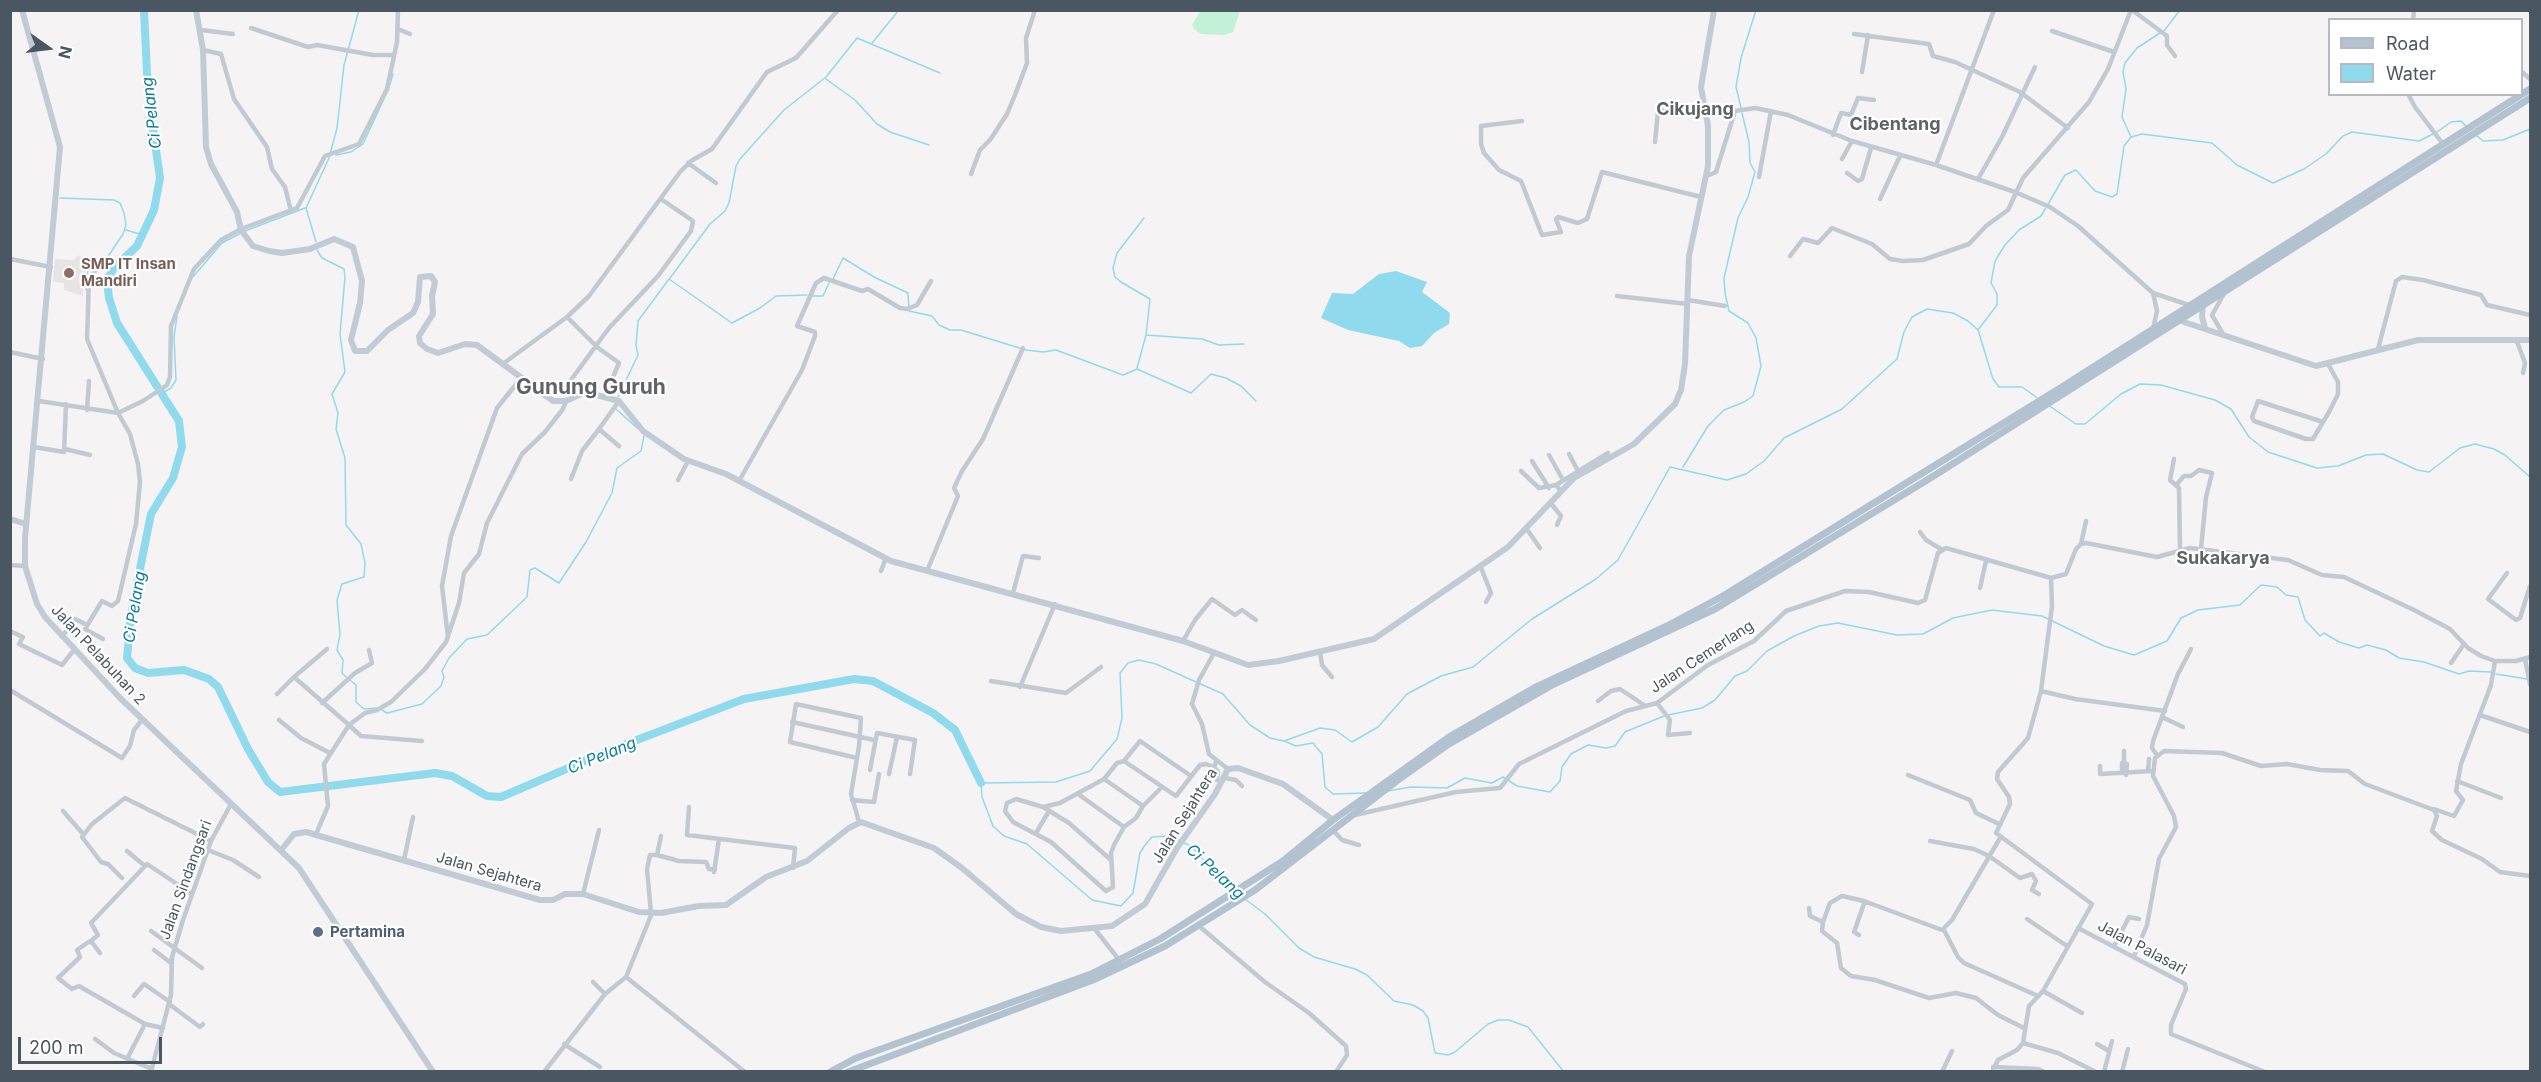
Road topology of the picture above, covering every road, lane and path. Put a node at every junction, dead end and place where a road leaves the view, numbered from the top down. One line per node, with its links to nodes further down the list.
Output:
1 (22, 10): 56 (street, Jalan Pelabuhan 2)
2 (196, 10): 11 (street)
3 (398, 10): 10 (street)
4 (838, 10): 40 (street)
5 (1035, 10): 43 (street)
6 (1714, 10): 29 (street)
7 (1994, 10): 22 (street)
8 (2132, 10): 18 (street); 20 (street)
9 (250, 27): 19 (street)
10 (399, 29): 14 (street); 19 (street)
11 (201, 30): 13 (street); 17 (street)
12 (2052, 31): 18 (street)
13 (233, 34)
14 (410, 34)
15 (1854, 34): 16 (street)
16 (1868, 35): 22 (street); 23 (street)
17 (203, 50): 52 (street); 53 (street)
18 (2114, 52): 32 (street)
19 (393, 55): 52 (street)
20 (2175, 56)
21 (2035, 67): 24 (street)
22 (1971, 69): 24 (street); 41 (street)
23 (1862, 72)
24 (2022, 93): 32 (street); 46 (street)
25 (2409, 96): 36 (street)
26 (2519, 96): 36 (main road)
27 (2530, 98): 58 (main road)
28 (1874, 100): 33 (street)
29 (1703, 107): 35 (street); 44 (street)
30 (1771, 111): 33 (street); 44 (street); 45 (street)
31 (1522, 121): 49 (street)
32 (2068, 128): 48 (street)
33 (1833, 135): 34 (street)
34 (1852, 141): 37 (street); 39 (street)
35 (1655, 142)
36 (2444, 144): 58 (main road)
37 (1871, 148): 38 (street); 42 (street)
38 (1900, 156): 41 (street); 51 (street)
39 (1842, 159)
40 (688, 163): 47 (street); 50 (street)
41 (1936, 165): 46 (street)
42 (1847, 173)
43 (971, 174)
44 (1707, 176): 49 (street)
45 (1759, 177)
46 (1978, 179): 48 (street)
47 (716, 183)
48 (2014, 192): 54 (street); 61 (street)
49 (1701, 197): 63 (street)
50 (661, 199): 68 (street); 75 (street)
51 (1880, 199)
52 (291, 211): 53 (street)
53 (242, 231): 80 (street); 93 (street)
54 (1790, 256)
55 (10, 259): 56 (street)
56 (51, 267): 79 (street, Jalan Pelabuhan 2)
57 (96, 270): 93 (street)
58 (2250, 270): 60 (main road); 65 (main road)
59 (931, 281): 111 (street)
60 (2226, 289): 64 (main road); 72 (street)
61 (2153, 293): 65 (street); 71 (street)
62 (1617, 296): 63 (street)
63 (1688, 302): 66 (street); 115 (street)
64 (2203, 304): 69 (main road); 70 (street)
65 (2189, 305): 71 (main road)
66 (1725, 306)
67 (2530, 315): 77 (street)
68 (567, 317): 75 (street); 80 (street)
69 (2178, 320): 70 (street); 85 (main road)
70 (2205, 328): 72 (street)
71 (2153, 329): 85 (main road)
72 (2223, 334): 81 (street)
73 (2516, 339): 74 (street); 77 (street); 82 (street)
74 (2530, 340)
75 (597, 346): 86 (street); 87 (street)
76 (1023, 348): 135 (street)
77 (2378, 350): 81 (street)
78 (10, 352): 79 (street)
79 (43, 359): 88 (street, Jalan Pelabuhan 2)
80 (504, 363): 83 (street)
81 (2328, 364): 94 (street)
82 (2523, 373)
83 (522, 377): 89 (street); 147 (street)
84 (89, 381): 92 (street)
85 (2062, 391): 217 (main road)
86 (585, 392): 87 (street); 89 (street)
87 (605, 396): 90 (street)
88 (39, 401): 91 (street); 97 (street, Jalan Pelabuhan 2)
89 (566, 401): 147 (street)
90 (619, 401): 95 (street); 104 (street)
91 (66, 404): 92 (street); 98 (street)
92 (87, 410): 93 (street)
93 (118, 413): 144 (street)
94 (2323, 422): 94 (street)
95 (599, 429): 96 (street); 108 (street)
96 (619, 446)
97 (34, 447): 98 (street); 119 (street, Jalan Pelabuhan 2)
98 (65, 449): 101 (street)
99 (1608, 453): 107 (street)
100 (1569, 454): 107 (street)
101 (90, 455)
102 (1549, 455): 110 (street)
103 (2174, 459): 113 (street)
104 (688, 461): 109 (street); 111 (street)
105 (1532, 461): 114 (street)
106 (1521, 471): 114 (street)
107 (1578, 471): 110 (street)
108 (571, 479)
109 (678, 480)
110 (1563, 480): 112 (street)
111 (739, 481): 128 (street)
112 (1556, 485): 114 (street); 115 (street)
113 (2176, 485): 126 (street); 127 (street)
114 (1548, 488)
115 (1561, 491): 116 (street)
116 (1550, 502): 120 (street); 121 (street)
117 (10, 519): 119 (street)
118 (2086, 521): 123 (street)
119 (26, 524): 133 (street, Jalan Pelabuhan 2)
120 (1557, 525)
121 (1526, 528): 124 (street); 132 (street)
122 (1920, 532): 125 (street)
123 (2081, 544): 126 (street); 137 (street)
124 (1540, 548)
125 (1941, 549): 130 (street); 171 (street, Jalan Cemerlang)
126 (2180, 549): 127 (street)
127 (2201, 549): 150 (street)
128 (886, 558): 134 (street); 135 (street)
129 (1039, 558): 140 (street)
130 (1986, 561): 137 (street); 139 (street)
131 (10, 565): 133 (street)
132 (1480, 565): 141 (street); 155 (street)
133 (25, 566): 146 (street, Jalan Pelabuhan 2)
134 (881, 571)
135 (927, 572): 140 (street)
136 (2507, 573): 138 (street)
137 (2051, 578): 167 (street)
138 (2530, 586)
139 (1980, 588)
140 (1013, 592): 142 (street)
141 (1486, 602)
142 (1055, 604): 149 (street); 165 (street)
143 (1256, 620): 149 (street)
144 (87, 625): 146 (street); 148 (street)
145 (10, 631): 153 (street)
146 (63, 636): 153 (street, Jalan Pelabuhan 2)
147 (448, 637): 179 (street)
148 (103, 639)
149 (1183, 641): 156 (street)
150 (2464, 644): 158 (street); 159 (street)
151 (327, 649): 162 (street)
152 (2191, 649): 173 (street)
153 (74, 650): 176 (street, Jalan Pelabuhan 2)
154 (369, 650): 170 (street)
155 (1320, 651): 156 (street); 161 (street)
156 (1214, 653): 194 (street)
157 (2528, 658): 158 (street); 164 (street)
158 (2495, 661): 174 (street)
159 (2451, 663)
160 (1101, 667): 165 (street)
161 (1332, 677)
162 (294, 678): 168 (street); 170 (street)
163 (991, 681): 165 (street)
164 (2530, 684)
165 (1020, 687)
166 (10, 690): 176 (street)
167 (2041, 692): 173 (street); 230 (street)
168 (277, 694)
169 (1598, 701): 172 (street)
170 (322, 703): 179 (street)
171 (1658, 703): 172 (street, Jalan Cemerlang); 182 (street)
172 (1644, 705): 225 (street, Jalan Cemerlang)
173 (2165, 711): 175 (street)
174 (2480, 716): 181 (street); 211 (street)
175 (2162, 717): 180 (street); 189 (street)
176 (142, 720): 218 (street, Jalan Pelabuhan 2)
177 (279, 720): 188 (street)
178 (792, 722): 184 (street); 184 (street); 190 (street)
179 (349, 725): 186 (street); 188 (street)
180 (2183, 727)
181 (2530, 732)
182 (1690, 733)
183 (897, 737): 185 (street); 203 (street); 204 (street)
184 (860, 738): 185 (street); 190 (street)
185 (874, 740): 197 (street)
186 (422, 741)
187 (2124, 751): 205 (street)
188 (330, 753): 236 (street)
189 (2157, 755): 200 (street); 222 (street)
190 (857, 758): 216 (street)
191 (2149, 759): 200 (street)
192 (1124, 761): 207 (street); 209 (street); 213 (street)
193 (2138, 762): 199 (street)
194 (1215, 765): 198 (street); 207 (street); 210 (street)
195 (2112, 765): 201 (street)
196 (2100, 766): 201 (street)
197 (870, 770)
198 (1228, 770): 208 (street, Jalan Sejahtera); 228 (street, Jalan Sejahtera)
199 (2138, 771): 200 (street); 205 (street)
200 (2150, 771): 276 (street)
201 (2112, 773): 205 (street)
202 (879, 774): 216 (street)
203 (889, 774)
204 (910, 774)
205 (2124, 774)
206 (1908, 775): 230 (street)
207 (1191, 776): 213 (street)
208 (1225, 778): 212 (street); 265 (street, Jalan Sejahtera)
209 (1104, 779): 214 (street); 219 (street)
210 (1217, 780)
211 (2457, 782): 215 (street); 222 (street)
212 (1242, 786)
213 (1162, 787): 219 (street)
214 (1078, 794): 221 (street); 231 (street)
215 (2501, 798)
216 (852, 800): 229 (street)
217 (1364, 803): 225 (street); 227 (main road); 228 (main road)
218 (231, 804): 240 (street, Jalan Sindangsari); 243 (street, Jalan Pelabuhan 2)
219 (1143, 806): 231 (street)
220 (690, 807): 239 (street)
221 (1042, 807): 224 (street); 234 (street)
222 (2432, 809): 252 (street)
223 (63, 811): 235 (street)
224 (1049, 811): 234 (street); 249 (street)
225 (1371, 811): 227 (street, Jalan Cemerlang)
226 (412, 817): 248 (street)
227 (1349, 817): 232 (main road)
228 (1333, 819): 277 (main road)
229 (859, 822): 251 (street, Jalan Sejahtera); 265 (street, Jalan Sejahtera)
230 (1999, 824): 238 (street)
231 (1125, 827): 249 (street)
232 (1333, 830): 242 (street); 264 (main road)
233 (599, 831): 256 (street)
234 (1036, 833): 249 (street)
235 (83, 834): 240 (street); 253 (street)
236 (316, 834): 243 (street); 248 (street, Jalan Sejahtera)
237 (661, 836): 246 (street)
238 (2000, 838): 247 (street); 266 (street)
239 (720, 839): 246 (street); 251 (street)
240 (211, 841): 244 (street, Jalan Sindangsari)
241 (1930, 841): 247 (street)
242 (1359, 845)
243 (282, 849): 305 (street, Jalan Pelabuhan 2)
244 (208, 850): 254 (street); 255 (street, Jalan Sindangsari)
245 (127, 851): 250 (street)
246 (657, 855): 260 (street)
247 (1989, 856): 257 (street); 267 (street)
248 (404, 860): 256 (street, Jalan Sejahtera)
249 (1111, 860)
250 (145, 866): 255 (street); 270 (street)
251 (793, 868): 260 (street, Jalan Sejahtera)
252 (2530, 876)
253 (122, 878)
254 (259, 878)
255 (192, 894): 273 (street, Jalan Sindangsari)
256 (583, 894): 260 (street, Jalan Sejahtera)
257 (2039, 894)
258 (1865, 901): 263 (street); 267 (street); 269 (street)
259 (1809, 908): 263 (street)
260 (651, 913): 280 (street)
261 (2027, 920): 271 (street)
262 (2139, 920): 272 (street)
263 (1822, 922): 292 (street)
264 (1198, 926): 281 (main road); 310 (street)
265 (1094, 928): 277 (street)
266 (2078, 928): 271 (street); 272 (street, Jalan Palasari)
267 (1944, 930): 286 (street)
268 (151, 931): 273 (street)
269 (1859, 935)
270 (91, 941): 275 (street); 289 (street)
271 (2067, 946): 283 (street)
272 (2114, 946): 276 (street, Jalan Palasari)
273 (175, 947): 278 (street, Jalan Sindangsari); 279 (street)
274 (154, 950): 278 (street)
275 (100, 953)
276 (2134, 956): 316 (street, Jalan Palasari)
277 (1120, 961): 281 (main road)
278 (171, 963): 287 (street, Jalan Sindangsari)
279 (202, 968)
280 (626, 977): 284 (street); 307 (street)
281 (1092, 977): 308 (main road); 309 (main road)
282 (593, 982): 284 (street)
283 (2043, 991): 286 (street); 288 (street)
284 (605, 994): 296 (street)
285 (134, 996): 287 (street)
286 (2038, 996): 292 (street)
287 (170, 1003): 290 (street); 291 (street, Jalan Sindangsari)
288 (2082, 1013)
289 (144, 1024): 291 (street); 301 (street)
290 (203, 1024)
291 (163, 1028): 304 (street, Jalan Sindangsari)
292 (2024, 1028): 295 (street)
293 (95, 1039): 301 (street)
294 (2112, 1041): 300 (street)
295 (2023, 1043): 303 (street); 313 (street)
296 (564, 1044): 302 (street); 306 (street)
297 (2097, 1044): 300 (street)
298 (2128, 1049): 315 (street)
299 (1952, 1051): 311 (street)
300 (2109, 1051): 314 (street)
301 (127, 1059): 304 (street)
302 (600, 1067)
303 (1993, 1069): 312 (street)
304 (152, 1070)
305 (433, 1071)
306 (547, 1071)
307 (745, 1071)
308 (830, 1071)
309 (848, 1071)
310 (1335, 1071)
311 (1942, 1071)
312 (2044, 1071)
313 (2096, 1071)
314 (2104, 1071)
315 (2122, 1071)
316 (2265, 1071)

